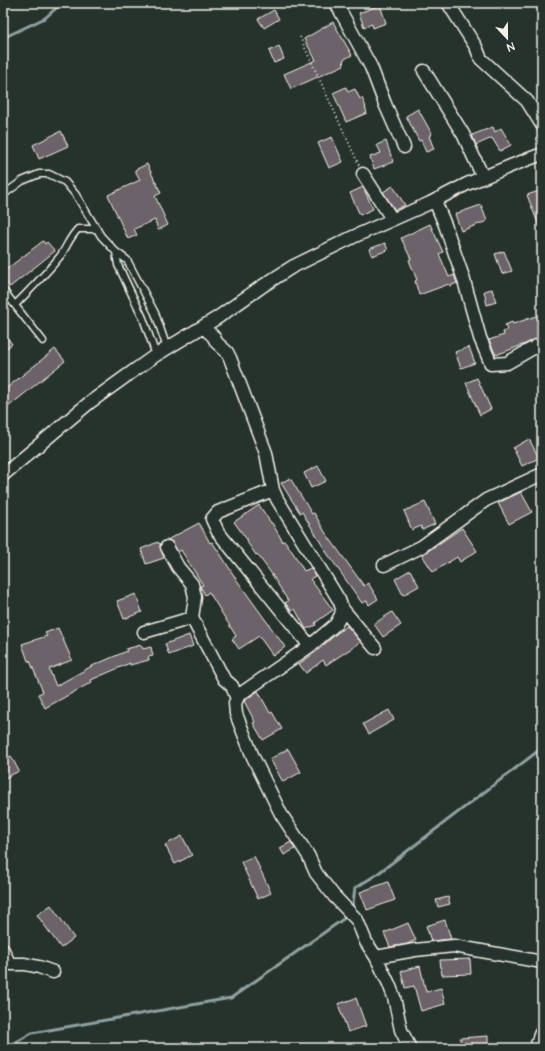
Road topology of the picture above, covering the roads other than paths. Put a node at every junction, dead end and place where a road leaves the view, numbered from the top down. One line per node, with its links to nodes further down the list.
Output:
1 (336, 3): 5 (street)
2 (448, 3): 4 (street)
3 (424, 71): 8 (street)
4 (542, 125)
5 (404, 147)
6 (542, 154): 8 (street)
7 (363, 174): 11 (street)
8 (483, 177): 10 (street)
9 (3, 195): 12 (lane)
10 (435, 201): 11 (street); 18 (street)
11 (392, 219): 16 (street)
12 (97, 229): 13 (lane); 15 (lane)
13 (116, 252): 19 (lane); 20 (lane)
14 (3, 290): 15 (lane)
15 (15, 305): 17 (lane)
16 (203, 327): 19 (street); 23 (street)
17 (43, 341)
18 (542, 343)
19 (167, 348): 20 (street)
20 (156, 355): 22 (street)
21 (542, 474): 25 (street)
22 (3, 475)
23 (273, 490): 26 (street); 29 (street)
24 (167, 547): 27 (street)
25 (384, 565)
26 (342, 608): 29 (street); 30 (street)
27 (192, 618): 28 (street); 31 (street)
28 (144, 632)
29 (310, 646): 31 (street)
30 (375, 648)
31 (237, 699): 33 (street)
32 (3, 950): 35 (street)
33 (376, 957): 34 (street); 37 (street)
34 (542, 962)
35 (53, 972)
36 (542, 1035): 38 (main road)
37 (410, 1048)
38 (538, 1048)

